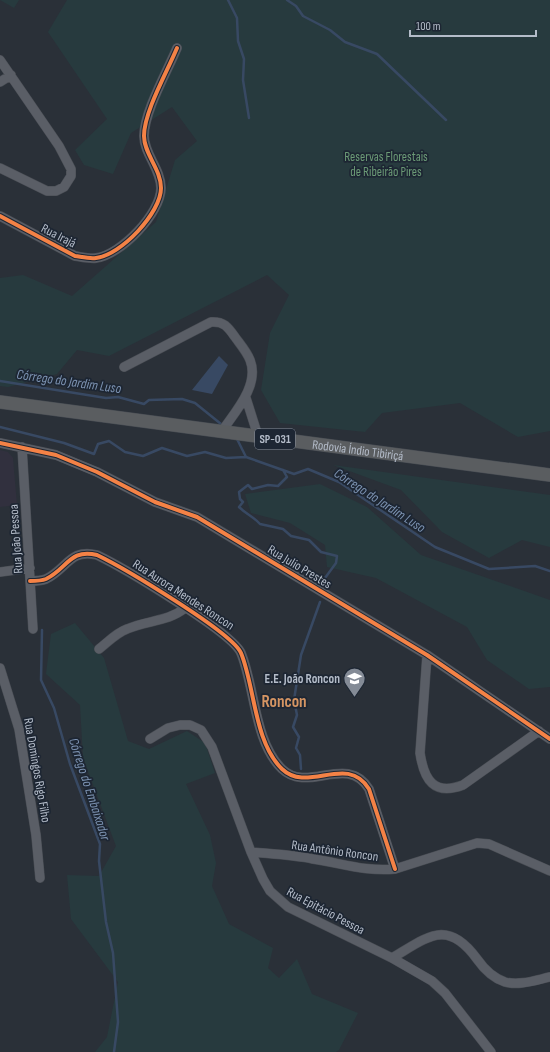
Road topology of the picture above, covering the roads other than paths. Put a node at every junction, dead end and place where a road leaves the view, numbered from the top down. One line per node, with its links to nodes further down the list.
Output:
1 (177, 48): 6 (street, Rua Irajá)
2 (0, 60): 3 (street)
3 (11, 75): 4 (street); 5 (street)
4 (0, 82)
5 (0, 168)
6 (0, 216)
7 (124, 367): 8 (street)
8 (246, 398): 10 (street); 11 (street)
9 (0, 402): 10 (highway, Rodovia Índio Tibiriçá / SP-031)
10 (222, 431): 11 (highway, Rodovia Índio Tibiriçá / SP-031)
11 (258, 436): 14 (highway, Rodovia Índio Tibiriçá / SP-031)
12 (0, 443): 13 (street, Rua Julio Prestes)
13 (22, 447): 15 (street, Rua João Pessoa); 21 (street, Rua Julio Prestes)
14 (550, 475)
15 (30, 568): 16 (street); 17 (street, Rua João Pessoa)
16 (0, 572)
17 (30, 581): 18 (street, Rua Aurora Mendes Roncon); 19 (street, Rua João Pessoa)
18 (185, 608): 20 (street); 27 (street, Rua Aurora Mendes Roncon)
19 (33, 629)
20 (99, 649)
21 (428, 655): 23 (street, Rua Julio Prestes); 23 (street)
22 (0, 668): 29 (street, Rua Domingos Rigo Filho)
23 (539, 731): 25 (street, Rua Julio Prestes)
24 (150, 739): 26 (street, Rua Epitácio Pessoa)
25 (550, 739)
26 (252, 852): 27 (street, Rua Antônio Roncon); 30 (street, Rua Epitácio Pessoa)
27 (395, 869): 28 (street, Rua Antônio Roncon)
28 (550, 871)
29 (40, 878)
30 (392, 958): 31 (street); 32 (street, Rua Epitácio Pessoa)
31 (550, 977)
32 (490, 1052)

